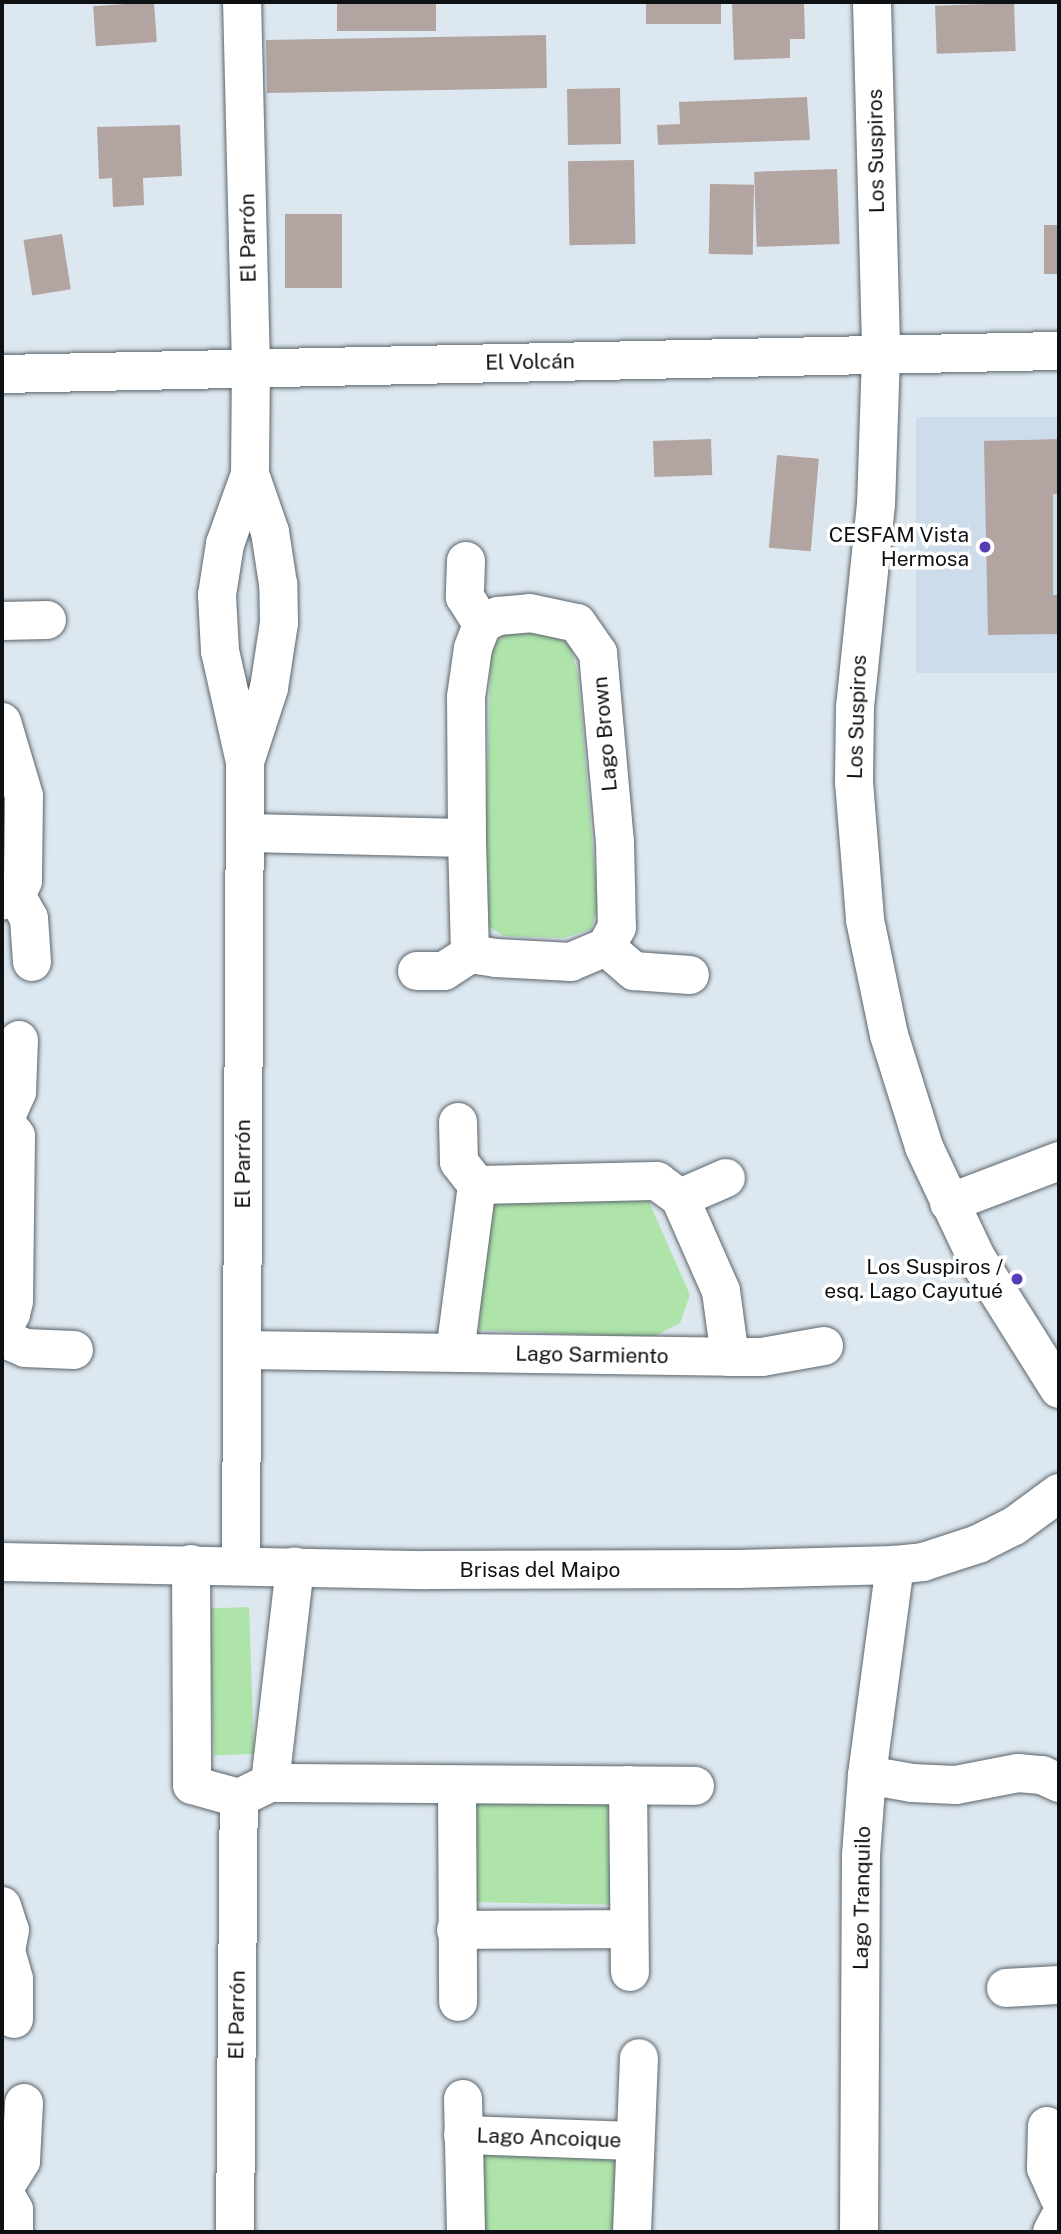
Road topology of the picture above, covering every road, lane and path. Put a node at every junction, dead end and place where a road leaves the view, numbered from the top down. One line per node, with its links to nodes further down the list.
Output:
1 (242, 2): 5 (street, El Parrón)
2 (872, 2): 4 (street, Los Suspiros)
3 (1059, 351): 4 (street, El Volcán)
4 (881, 355): 5 (street, El Volcán); 29 (street, Los Suspiros)
5 (251, 369): 6 (street, El Volcán); 7 (street, El Parrón)
6 (2, 374)
7 (250, 474): 13 (street, El Parrón); 13 (street, El Parrón)
8 (466, 561): 11 (street)
9 (47, 620): 10 (street)
10 (2, 621)
11 (482, 624): 15 (street); 17 (street, Lago Brown)
12 (2, 722): 16 (street)
13 (245, 762): 14 (street, El Parrón)
14 (245, 833): 15 (street); 34 (street, El Parrón)
15 (467, 838): 18 (street)
16 (9, 898): 19 (street)
17 (606, 947): 18 (street); 21 (street)
18 (470, 954): 20 (street)
19 (32, 962)
20 (417, 971)
21 (690, 975)
22 (19, 1040): 23 (street)
23 (3, 1118): 30 (street)
24 (458, 1122): 27 (street)
25 (1059, 1161): 29 (street)
26 (726, 1178): 28 (street)
27 (477, 1185): 28 (street); 35 (street)
28 (680, 1198): 36 (street)
29 (949, 1203): 37 (street, Los Suspiros)
30 (2, 1329)
31 (2, 1338): 33 (street)
32 (824, 1346): 36 (street, Lago Sarmiento)
33 (74, 1350)
34 (242, 1350): 35 (street, Lago Sarmiento); 41 (street, El Parrón)
35 (455, 1353): 36 (street, Lago Sarmiento)
36 (730, 1357)
37 (1059, 1389)
38 (1059, 1493): 42 (street, Brisas del Maipo)
39 (2, 1562): 40 (street, Brisas del Maipo)
40 (191, 1564): 41 (street, Brisas del Maipo); 49 (street)
41 (241, 1565): 43 (street, Brisas del Maipo)
42 (895, 1565): 43 (street, Brisas del Maipo); 44 (street, Lago Tranquilo)
43 (295, 1566): 49 (street, El Parrón)
44 (867, 1775): 45 (street); 70 (street, Lago Tranquilo)
45 (1059, 1783)
46 (457, 1785): 47 (street); 49 (street); 52 (street)
47 (628, 1785): 48 (street); 51 (street)
48 (695, 1786)
49 (255, 1791): 67 (street, El Parrón)
50 (2, 1906): 53 (street)
51 (628, 1929): 52 (street); 54 (street)
52 (456, 1930): 57 (street)
53 (4, 1953): 58 (street)
54 (630, 1972)
55 (1059, 1985): 56 (street)
56 (1006, 1988)
57 (458, 2002)
58 (15, 2020)
59 (639, 2058): 62 (street, Lago Ancoique)
60 (24, 2103): 63 (street)
61 (1047, 2126): 64 (street)
62 (635, 2141): 68 (street, Lago Ancoique); 69 (street, Lago Ancoique)
63 (2, 2189): 66 (street)
64 (1059, 2197)
65 (1059, 2219): 71 (street)
66 (14, 2232)
67 (235, 2232)
68 (466, 2232)
69 (632, 2232)
70 (859, 2232)
71 (1052, 2232)

